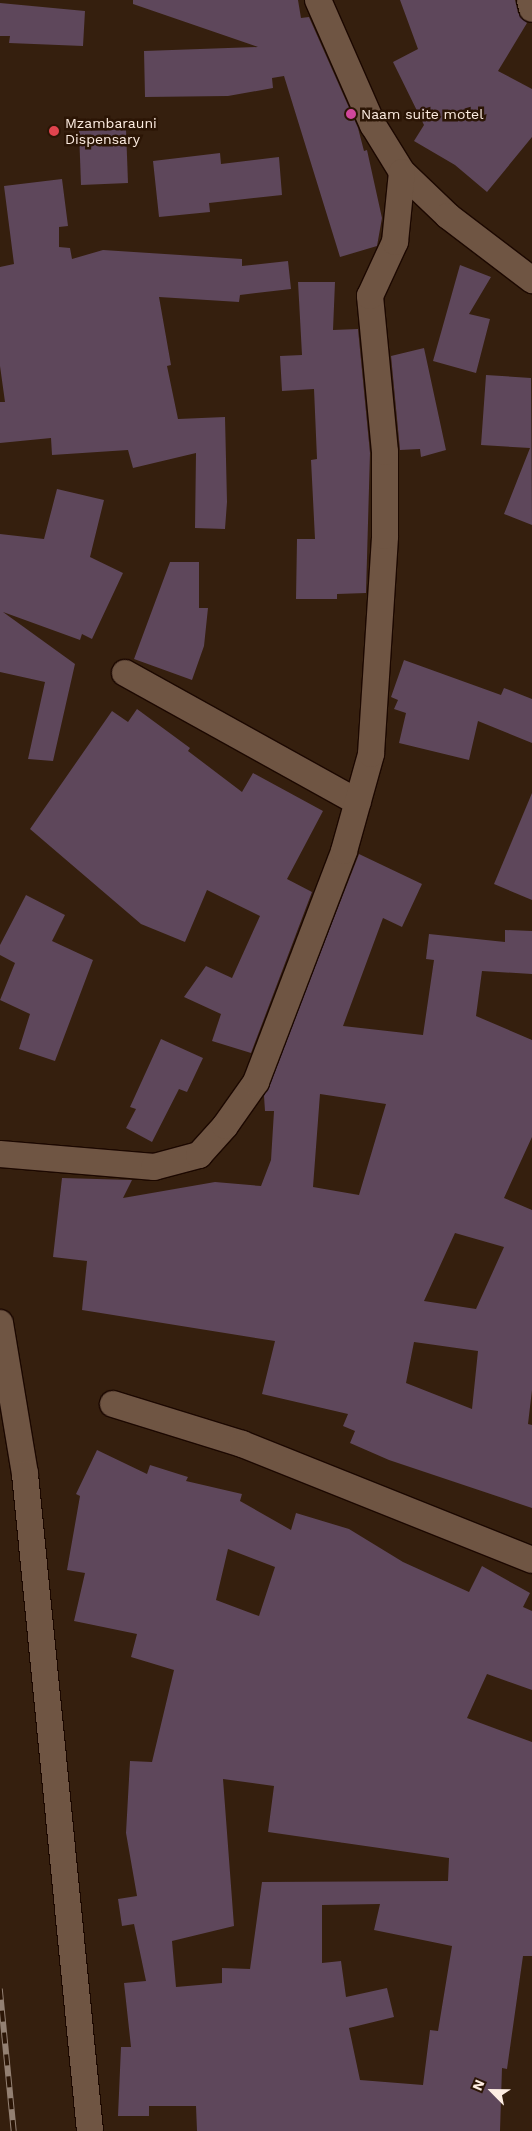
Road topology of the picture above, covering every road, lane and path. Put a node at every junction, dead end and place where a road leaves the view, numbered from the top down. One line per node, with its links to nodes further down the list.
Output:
1 (318, 0): 4 (street)
2 (530, 0): 3 (street)
3 (532, 8)
4 (402, 172): 5 (street); 7 (street)
5 (532, 280)
6 (125, 673): 7 (street)
7 (358, 802): 8 (street)
8 (0, 1154)
9 (0, 1322): 12 (street)
10 (113, 1404): 11 (street)
11 (532, 1560)
12 (90, 2131)

